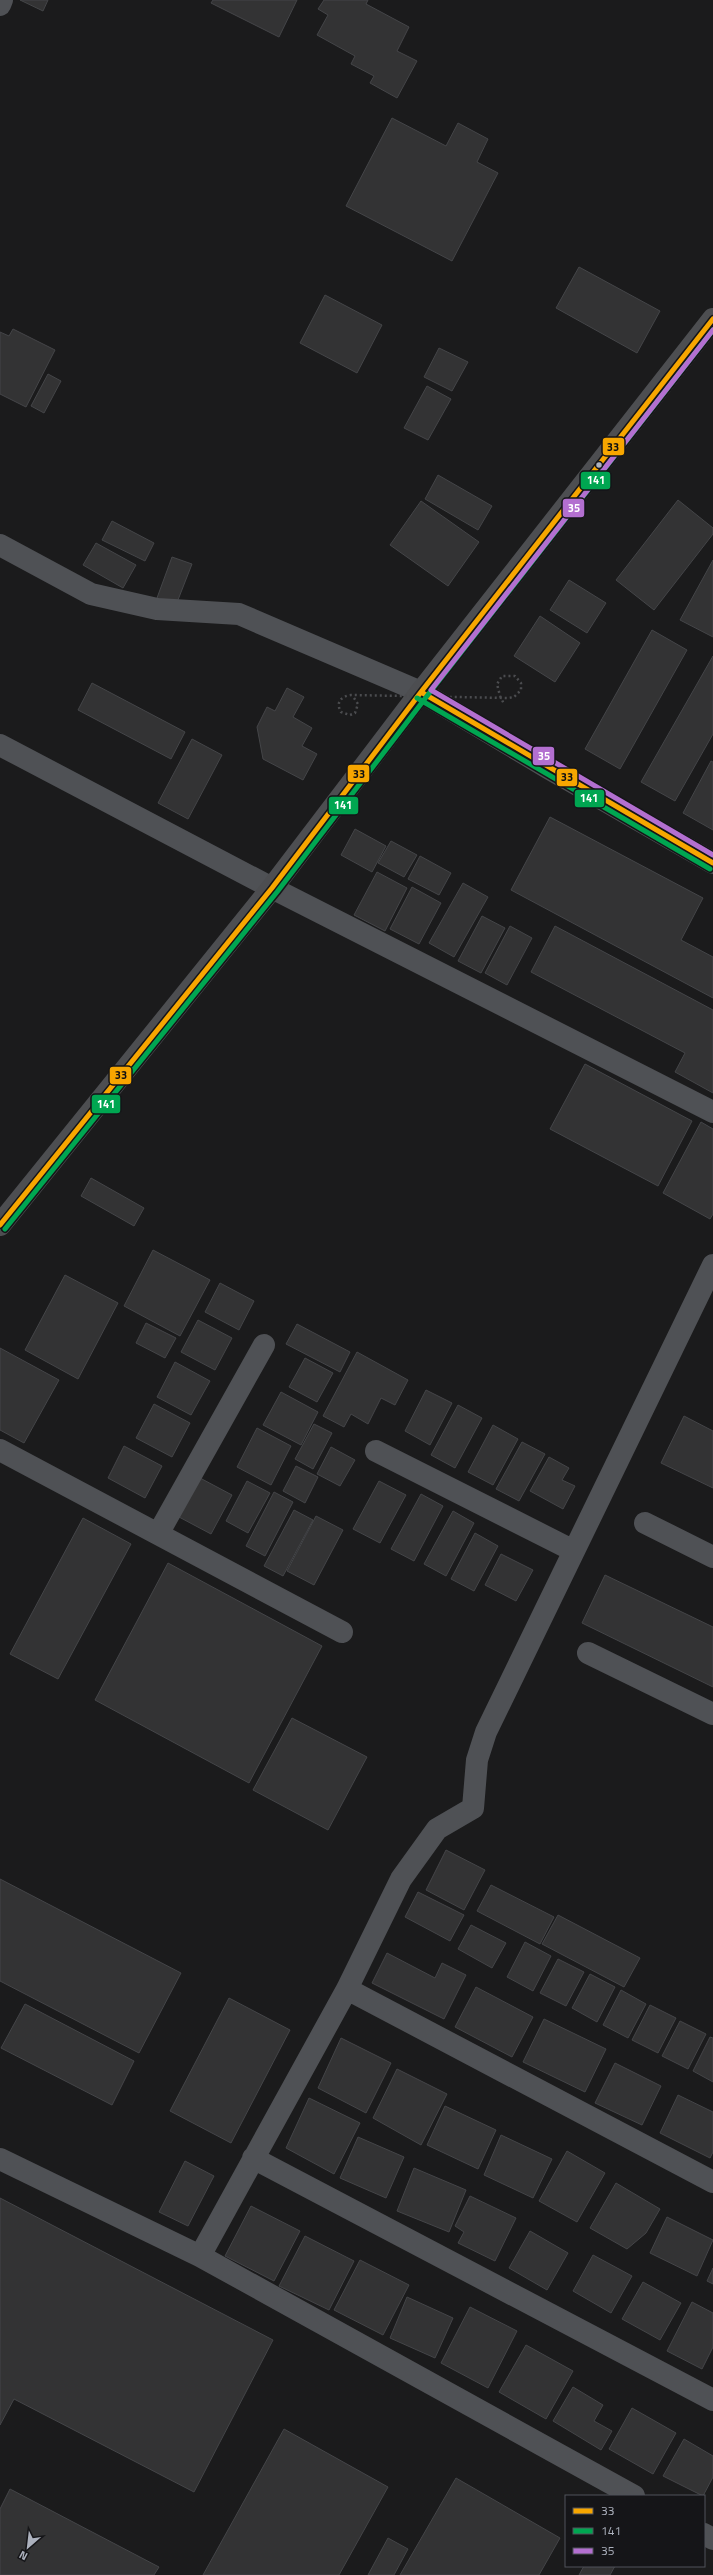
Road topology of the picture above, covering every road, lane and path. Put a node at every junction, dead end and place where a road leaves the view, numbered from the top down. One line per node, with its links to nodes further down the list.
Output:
1 (2, 0): 2 (street)
2 (0, 5)
3 (713, 319): 5 (main road)
4 (0, 545): 5 (street)
5 (421, 692): 9 (street); 10 (main road)
6 (354, 698): 7 (path, bridge)
7 (506, 706)
8 (0, 745): 10 (street)
9 (713, 863)
10 (272, 888): 11 (street); 12 (main road)
11 (713, 1112)
12 (0, 1225)
13 (713, 1265): 19 (street)
14 (264, 1345): 18 (street)
15 (0, 1450): 18 (street)
16 (376, 1451): 19 (street)
17 (644, 1524): 20 (street)
18 (158, 1534): 21 (street)
19 (574, 1551): 24 (street)
20 (713, 1557)
21 (342, 1632)
22 (588, 1653): 23 (street)
23 (713, 1714)
24 (347, 1989): 25 (street); 27 (street)
25 (253, 2158): 28 (street); 29 (street)
26 (0, 2159): 28 (street)
27 (713, 2182)
28 (200, 2256): 30 (street)
29 (713, 2400)
30 (632, 2495)

